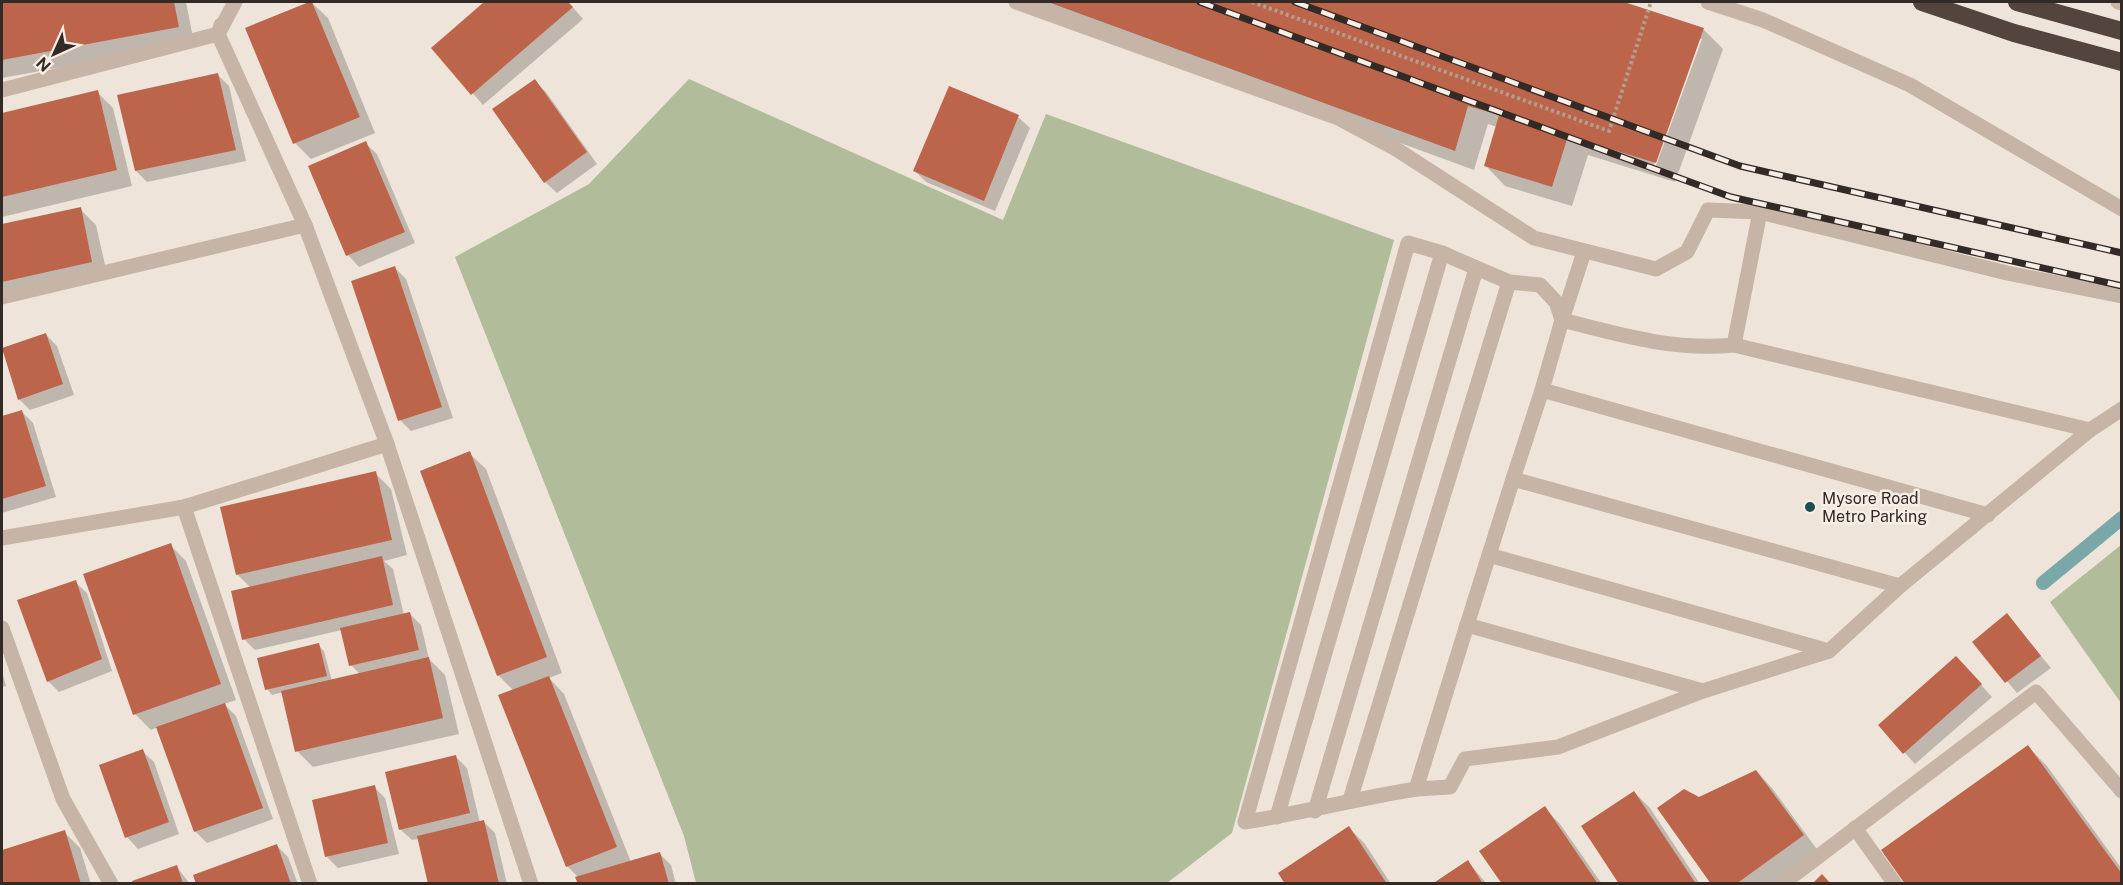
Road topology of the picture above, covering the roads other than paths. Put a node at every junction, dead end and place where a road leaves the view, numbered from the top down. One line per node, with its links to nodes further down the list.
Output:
1 (235, 2): 6 (street)
2 (1016, 2): 13 (street)
3 (1708, 2): 10 (street)
4 (1922, 2): 8 (highway)
5 (2017, 2): 7 (highway)
6 (219, 30): 9 (street); 12 (street)
7 (2121, 31)
8 (2121, 62)
9 (2, 90)
10 (2121, 209)
11 (1760, 212): 13 (street); 17 (street); 20 (street)
12 (305, 225): 18 (street); 24 (street)
13 (1584, 252): 19 (street)
14 (1442, 253): 15 (street); 39 (street); 39 (street)
15 (1476, 269): 16 (street); 38 (street)
16 (1509, 282): 19 (street); 37 (street)
17 (2121, 296)
18 (2, 297)
19 (1563, 320): 20 (street); 21 (street)
20 (1734, 345): 23 (street)
21 (1542, 390): 25 (street); 27 (street)
22 (2121, 409): 23 (street)
23 (2090, 430): 27 (street)
24 (387, 444): 26 (street); 43 (street)
25 (1513, 479): 29 (street); 30 (street)
26 (184, 507): 28 (street); 42 (street)
27 (1988, 516): 30 (street)
28 (2, 538)
29 (1489, 555): 31 (street); 33 (street)
30 (1900, 586): 33 (street)
31 (1467, 625): 34 (street); 35 (street)
32 (2, 628): 41 (street)
33 (1829, 651): 34 (street)
34 (1703, 691): 35 (street)
35 (1416, 789): 37 (street)
36 (2121, 791): 40 (street)
37 (1350, 800): 38 (street)
38 (1316, 811): 39 (street)
39 (1278, 817)
40 (1856, 828): 44 (street); 45 (street)
41 (111, 884)
42 (309, 884)
43 (531, 884)
44 (1782, 884)
45 (1895, 884)

